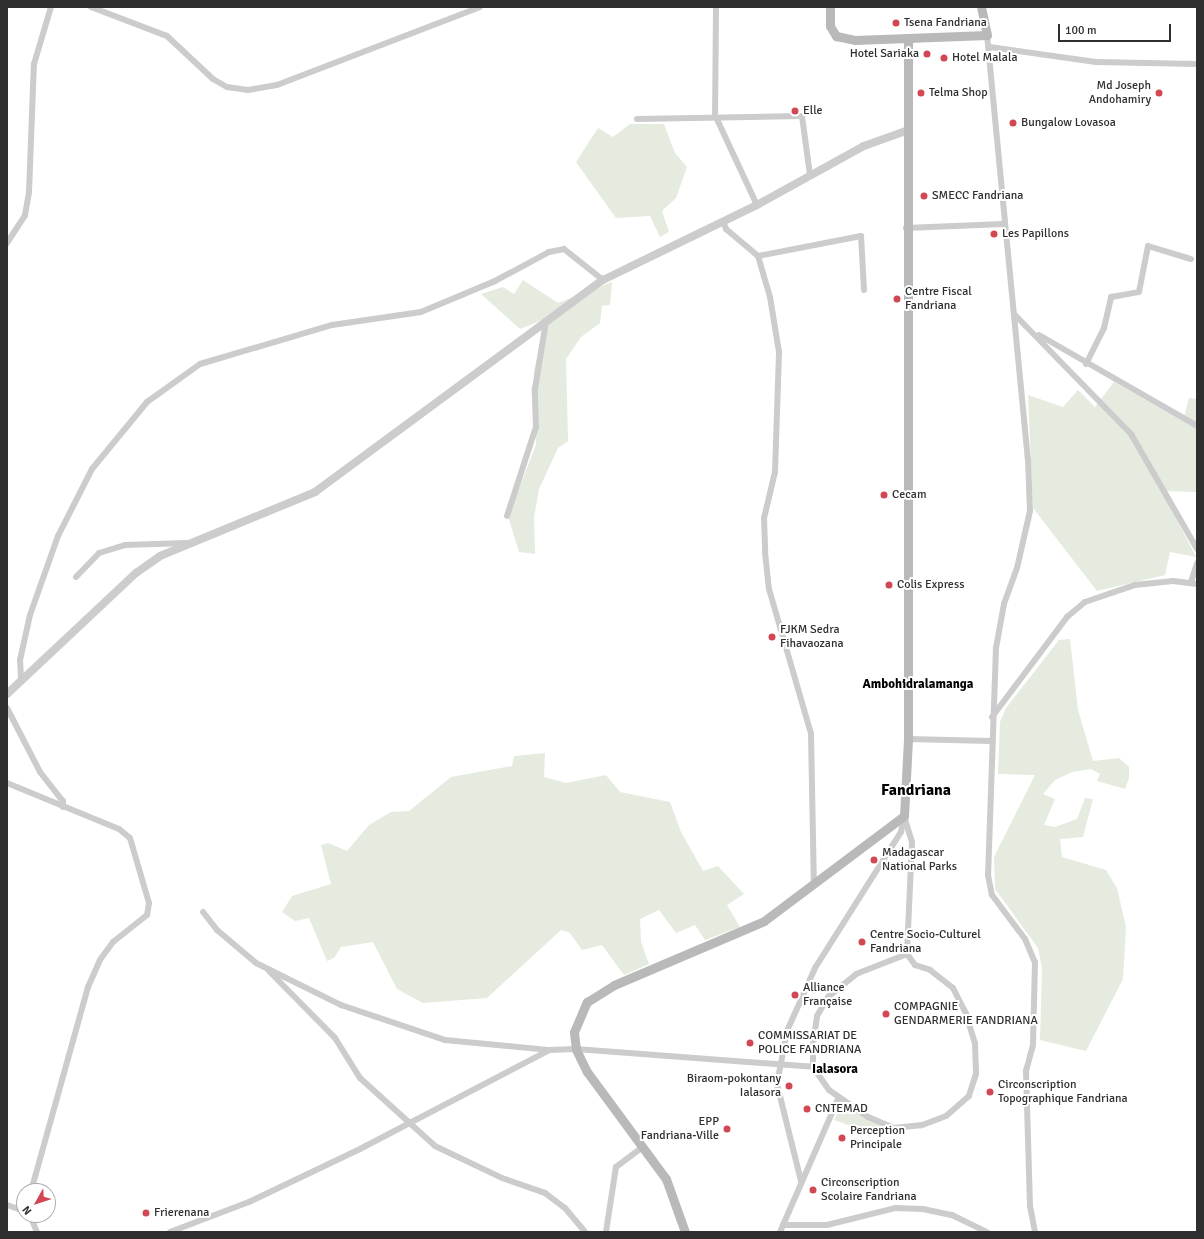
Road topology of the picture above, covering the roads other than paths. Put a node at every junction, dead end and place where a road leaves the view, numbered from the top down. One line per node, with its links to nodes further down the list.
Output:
1 (51, 7): 19 (street)
2 (91, 7): 3 (street)
3 (480, 7)
4 (716, 7): 11 (street)
5 (830, 7): 8 (main road)
6 (981, 7): 7 (main road)
7 (987, 35): 8 (main road); 9 (street)
8 (908, 39): 13 (main road)
9 (990, 47): 10 (street); 17 (street)
10 (1197, 64)
11 (715, 115): 12 (street); 14 (street); 15 (street)
12 (637, 119)
13 (906, 130): 14 (street); 18 (main road)
14 (810, 175): 15 (street)
15 (757, 205): 16 (street)
16 (723, 221): 20 (street); 22 (street)
17 (1003, 224): 18 (street); 24 (street)
18 (906, 228): 39 (main road)
19 (7, 244)
20 (758, 256): 23 (street); 44 (street)
21 (1191, 259): 27 (street)
22 (603, 280): 25 (street); 35 (street)
23 (864, 290)
24 (1014, 314): 26 (street); 38 (street)
25 (546, 320): 29 (street); 30 (street)
26 (1035, 332): 27 (street); 31 (street)
27 (1086, 364): 28 (street)
28 (1197, 426)
29 (507, 516)
30 (186, 543): 33 (street); 35 (street)
31 (1197, 549)
32 (1197, 563): 34 (street)
33 (76, 577)
34 (1194, 583): 38 (street)
35 (21, 678): 36 (street)
36 (7, 694)
37 (7, 708): 42 (street)
38 (992, 718): 40 (street)
39 (908, 740): 40 (street); 43 (main road)
40 (991, 741): 64 (street)
41 (7, 783): 42 (street)
42 (63, 806): 56 (street)
43 (904, 816): 44 (main road); 46 (street); 50 (street)
44 (814, 886): 48 (main road)
45 (203, 912): 47 (street)
46 (907, 954): 51 (street); 52 (street)
47 (269, 971): 49 (street); 53 (street)
48 (576, 1048): 49 (street); 50 (street); 54 (main road)
49 (549, 1050): 53 (street)
50 (778, 1066): 51 (street); 55 (street)
51 (813, 1067): 52 (street)
52 (839, 1097): 55 (street)
53 (408, 1124): 58 (street); 59 (street)
54 (643, 1147): 60 (street); 61 (main road)
55 (801, 1181): 57 (street)
56 (34, 1183)
57 (783, 1225): 62 (street); 63 (street)
58 (170, 1232)
59 (585, 1232)
60 (606, 1232)
61 (684, 1232)
62 (780, 1232)
63 (987, 1232)
64 (1035, 1232)

